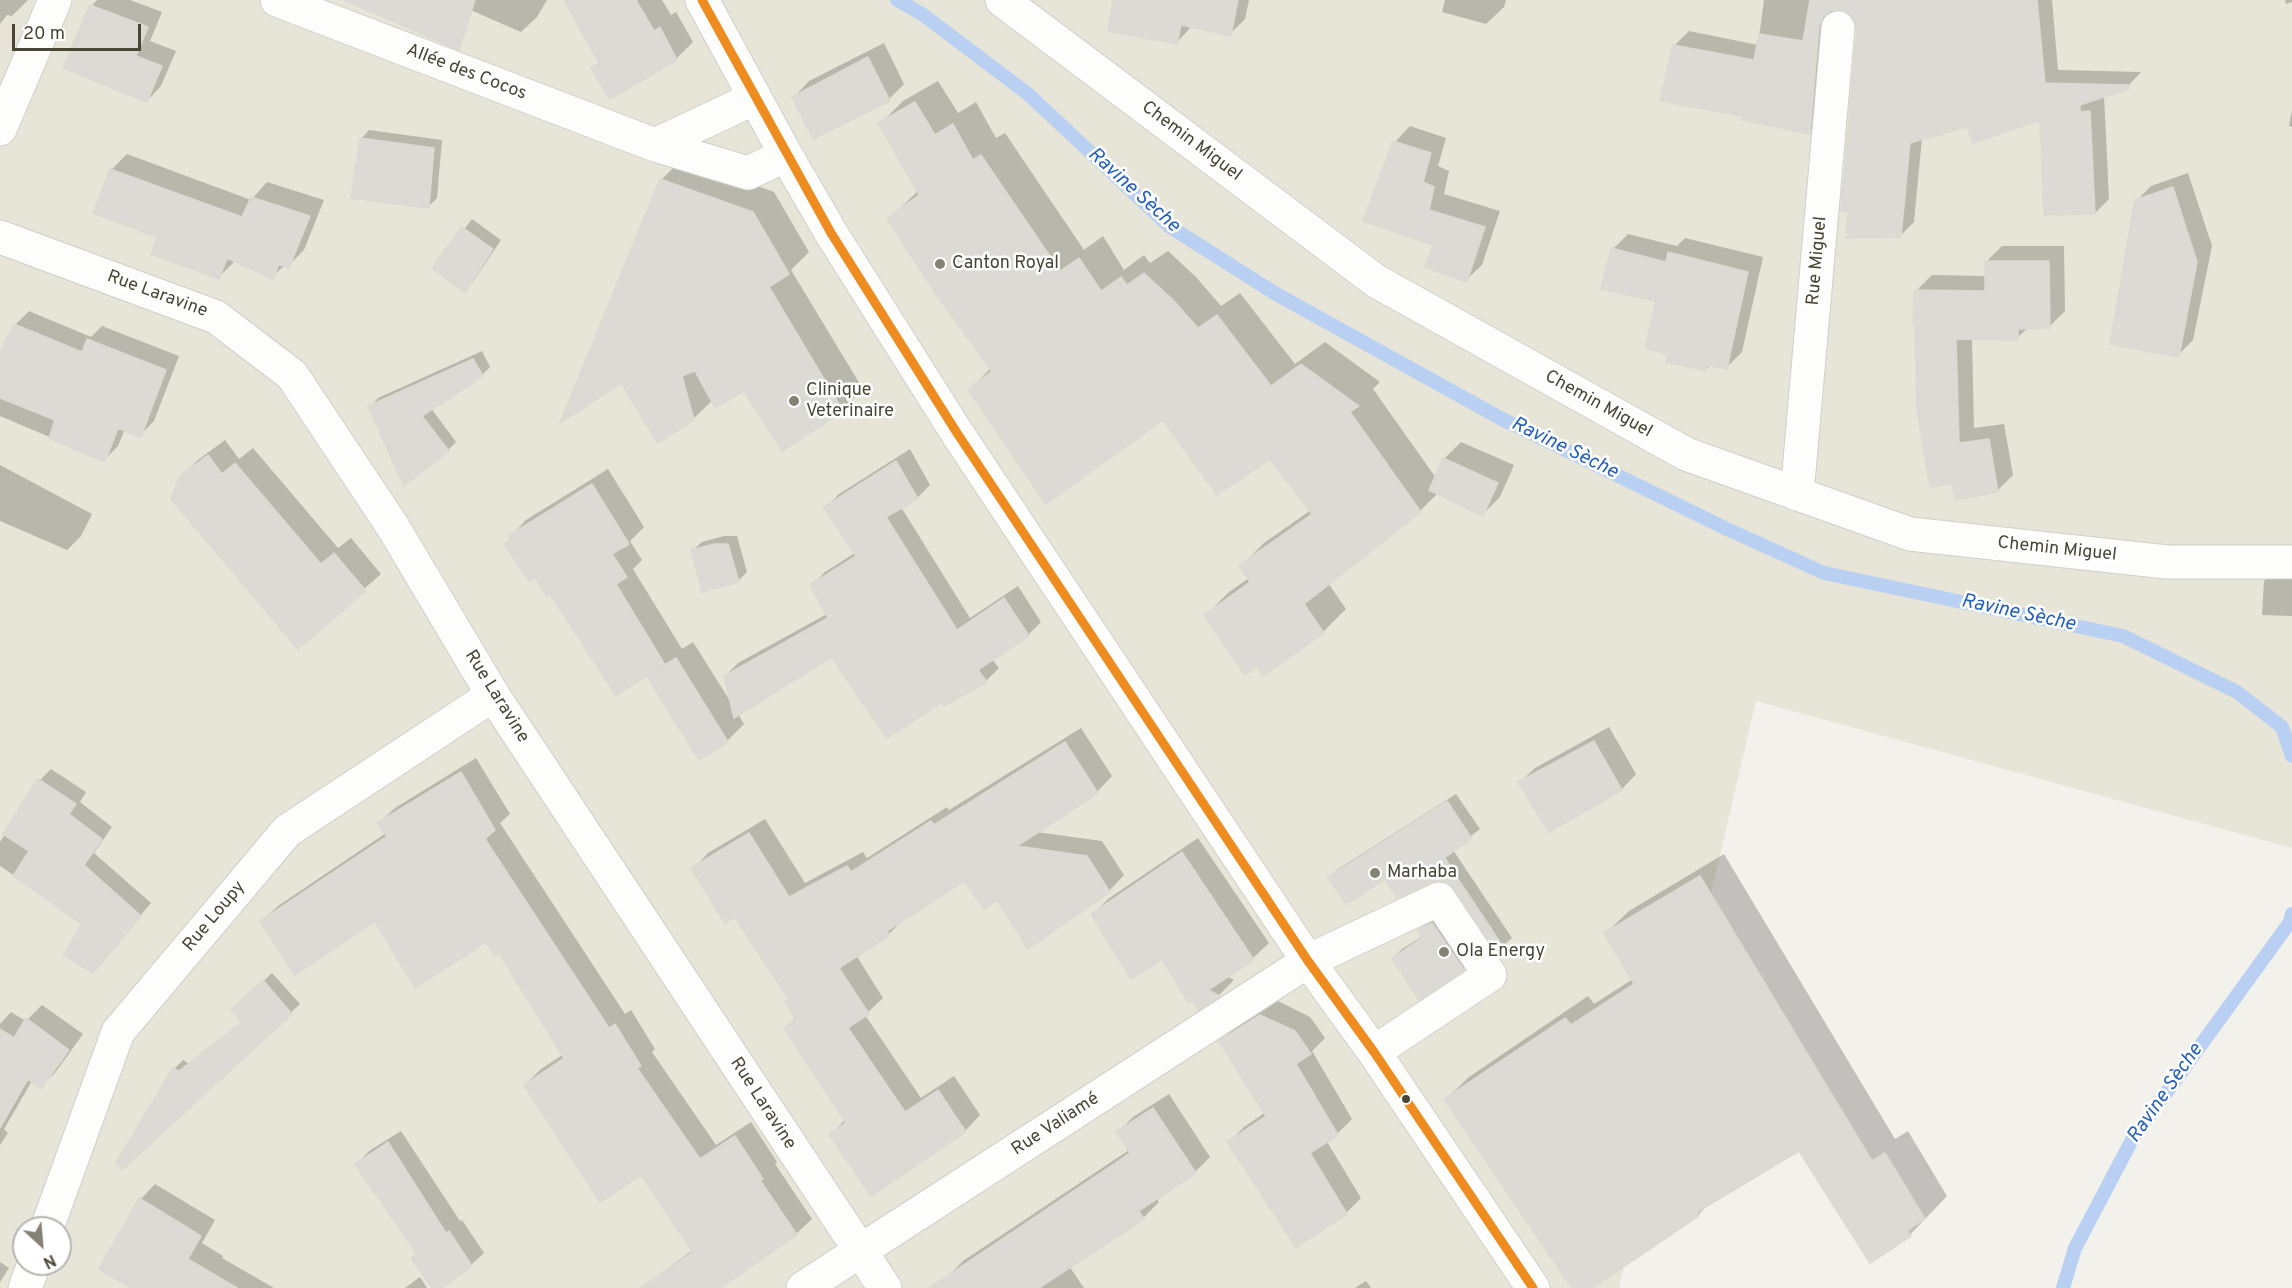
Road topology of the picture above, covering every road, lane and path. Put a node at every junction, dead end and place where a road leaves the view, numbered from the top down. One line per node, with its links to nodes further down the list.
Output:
1 (55, 0): 7 (street)
2 (277, 0): 8 (street, Allée des Cocos)
3 (702, 0): 6 (street)
4 (1002, 0): 11 (street, Chemin Miguel)
5 (1838, 28): 11 (street, Rue Miguel)
6 (754, 98): 8 (street); 9 (street)
7 (0, 129)
8 (655, 144): 9 (street, Allée des Cocos)
9 (786, 155): 14 (street)
10 (0, 237): 13 (street, Rue Laravine)
11 (1797, 494): 12 (street, Chemin Miguel)
12 (2292, 562)
13 (493, 695): 16 (street, Rue Loupy); 17 (street, Rue Laravine)
14 (1308, 961): 15 (street); 15 (street, Rue Valiamé); 17 (street, Rue Valiamé)
15 (1374, 1052): 20 (street)
16 (51, 1216)
17 (860, 1252): 18 (street, Rue Valiamé); 19 (street, Rue Laravine)
18 (803, 1288)
19 (885, 1288)
20 (1533, 1288)

